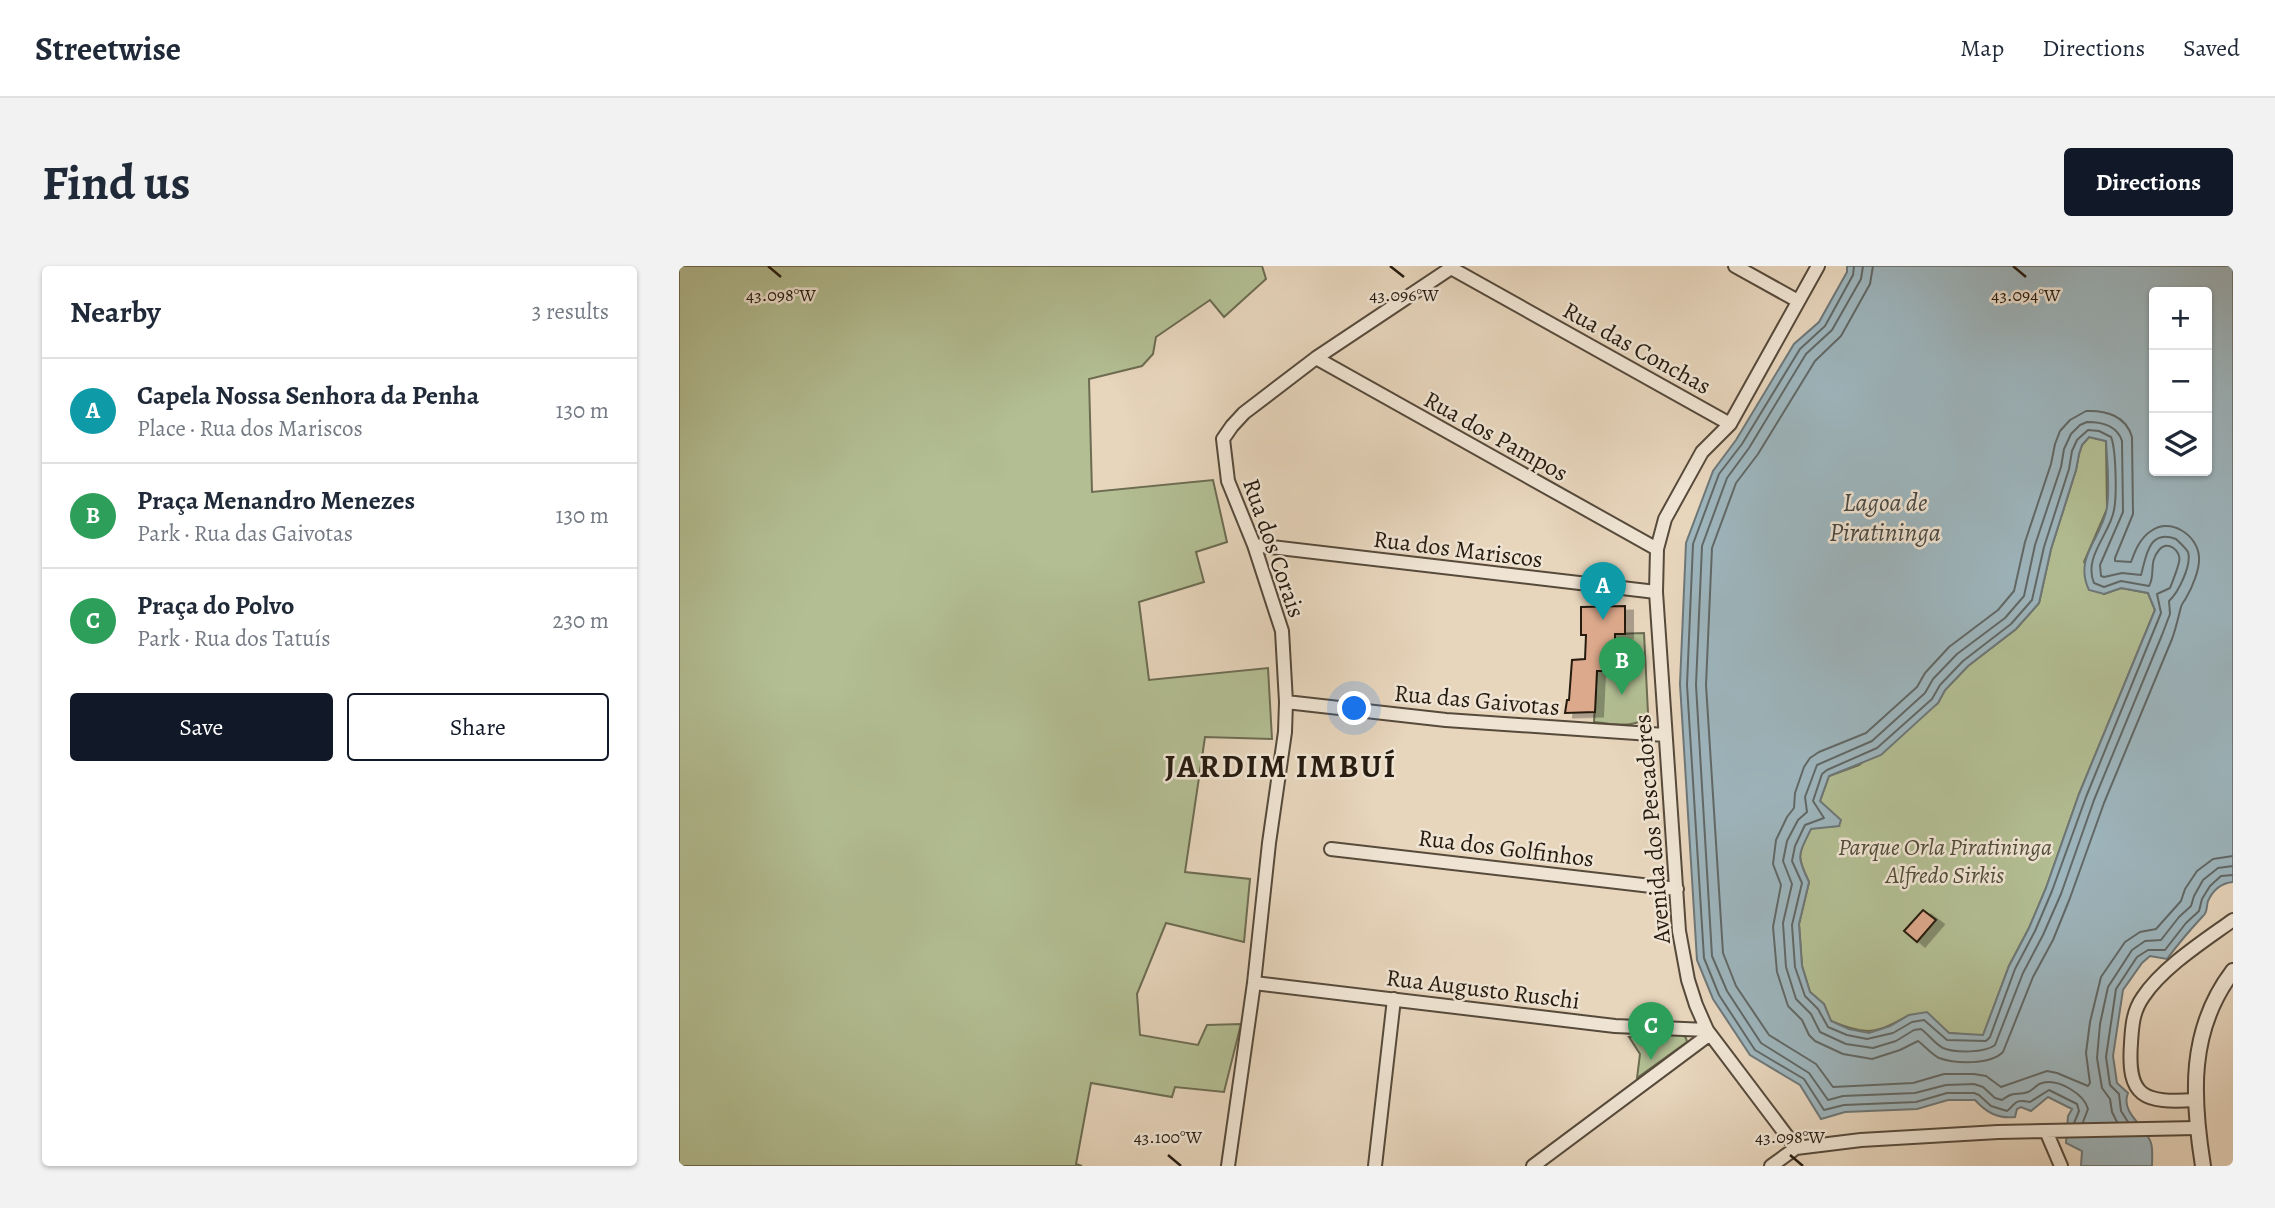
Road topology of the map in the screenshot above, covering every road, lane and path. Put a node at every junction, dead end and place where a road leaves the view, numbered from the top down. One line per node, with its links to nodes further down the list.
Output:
1 (1735, 266): 4 (street)
2 (1818, 266): 4 (street, Avenida dos Pescadores)
3 (1453, 267): 5 (street, Rua dos Corais); 6 (street, Rua das Conchas)
4 (1798, 301): 6 (street, Avenida dos Pescadores)
5 (1315, 358): 7 (street, Rua dos Corais); 8 (street, Rua dos Pampos)
6 (1730, 424): 8 (street, Avenida dos Pescadores)
7 (1254, 545): 9 (street, Rua dos Mariscos); 10 (street, Rua dos Corais)
8 (1657, 549): 9 (street, Avenida dos Pescadores)
9 (1656, 593): 11 (street, Avenida dos Pescadores)
10 (1286, 702): 11 (street, Rua das Gaivotas); 16 (street, Rua dos Corais)
11 (1665, 735): 13 (street, Avenida dos Pescadores)
12 (1332, 849): 13 (street, Rua dos Golfinhos)
13 (1677, 889): 18 (street, Avenida dos Pescadores)
14 (2233, 920): 19 (street)
15 (2233, 971): 19 (street)
16 (1254, 984): 17 (street, Rua Augusto Ruschi); 23 (street, Rua dos Corais)
17 (1394, 999): 18 (street, Rua Augusto Ruschi); 24 (street)
18 (1709, 1032): 22 (street, Avenida dos Pescadores); 25 (street)
19 (2195, 1100): 20 (street)
20 (2197, 1128): 21 (street); 28 (street)
21 (2046, 1131): 22 (street); 27 (street)
22 (1796, 1148): 26 (street)
23 (1228, 1166)
24 (1375, 1166)
25 (1532, 1166)
26 (1771, 1166)
27 (2061, 1166)
28 (2203, 1166)

